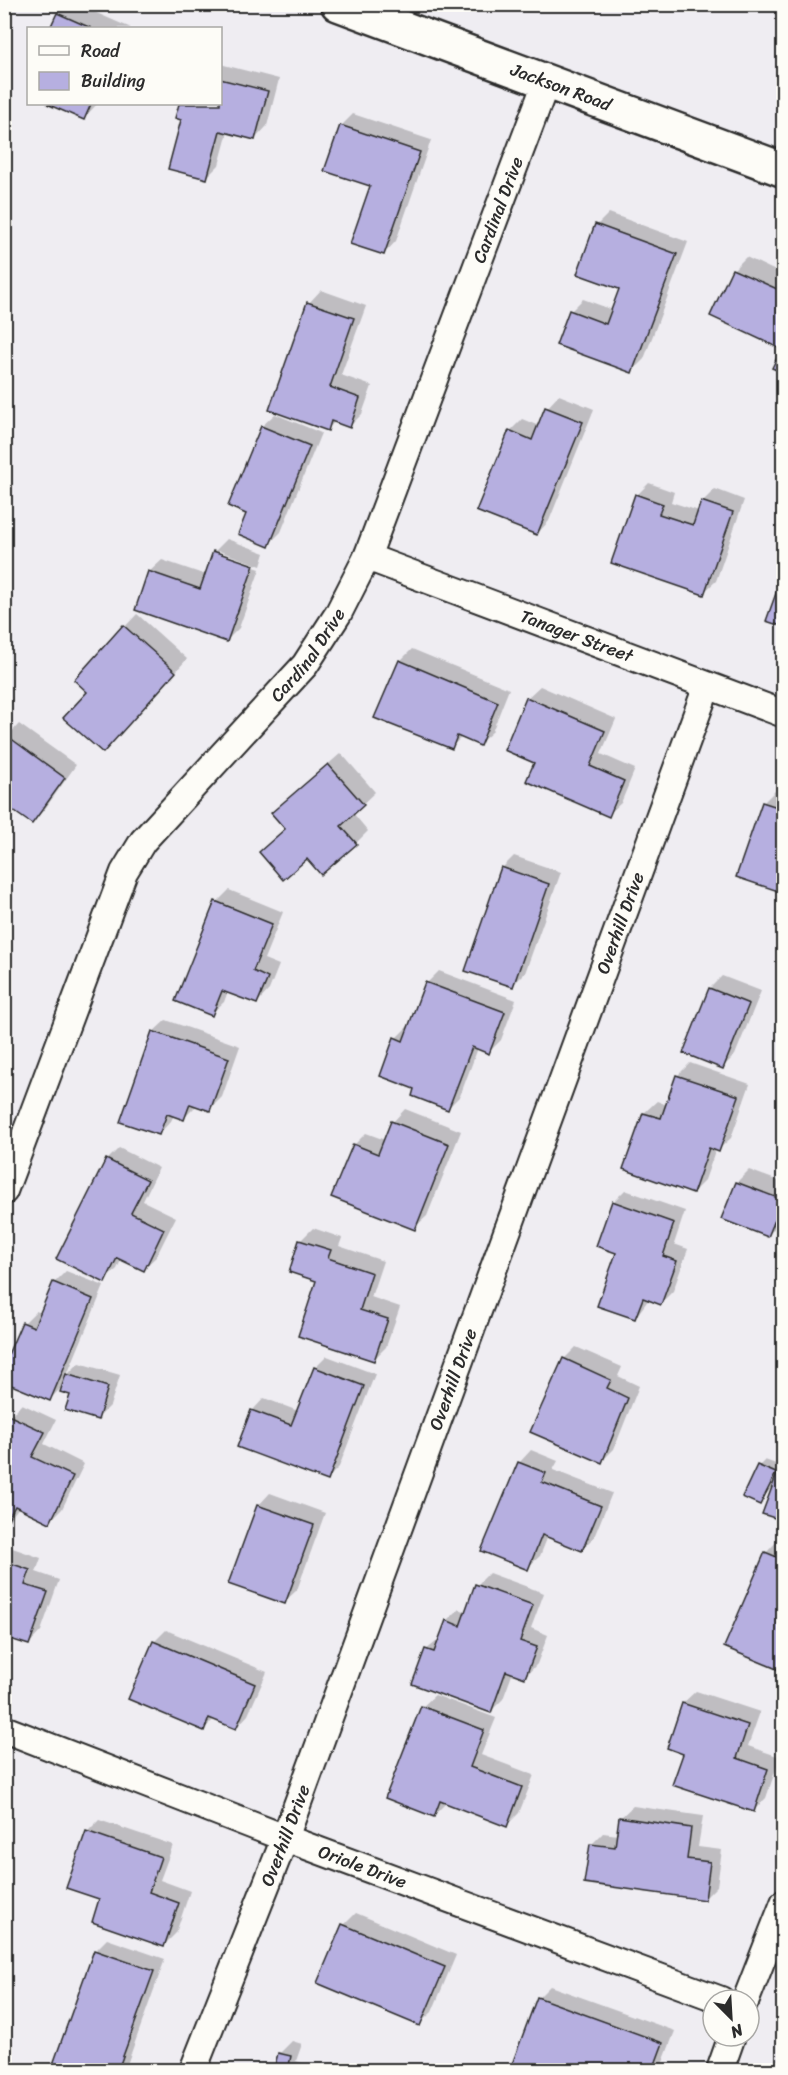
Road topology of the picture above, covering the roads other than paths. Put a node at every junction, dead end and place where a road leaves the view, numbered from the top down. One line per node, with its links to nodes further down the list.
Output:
1 (338, 4): 2 (street, Jackson Road)
2 (547, 80): 3 (street, Jackson Road); 4 (street, Cardinal Drive)
3 (783, 170)
4 (368, 557): 5 (street, Tanager Street); 7 (street, Cardinal Drive)
5 (707, 686): 6 (street, Tanager Street); 9 (street, Overhill Drive)
6 (783, 714)
7 (4, 1191)
8 (4, 1729): 9 (street, Oriole Drive)
9 (285, 1838): 12 (street, Oriole Drive); 14 (street, Overhill Drive)
10 (783, 1903): 11 (street)
11 (751, 1988)
12 (701, 1992)
13 (728, 2048): 15 (street)
14 (193, 2070)
15 (720, 2070)

